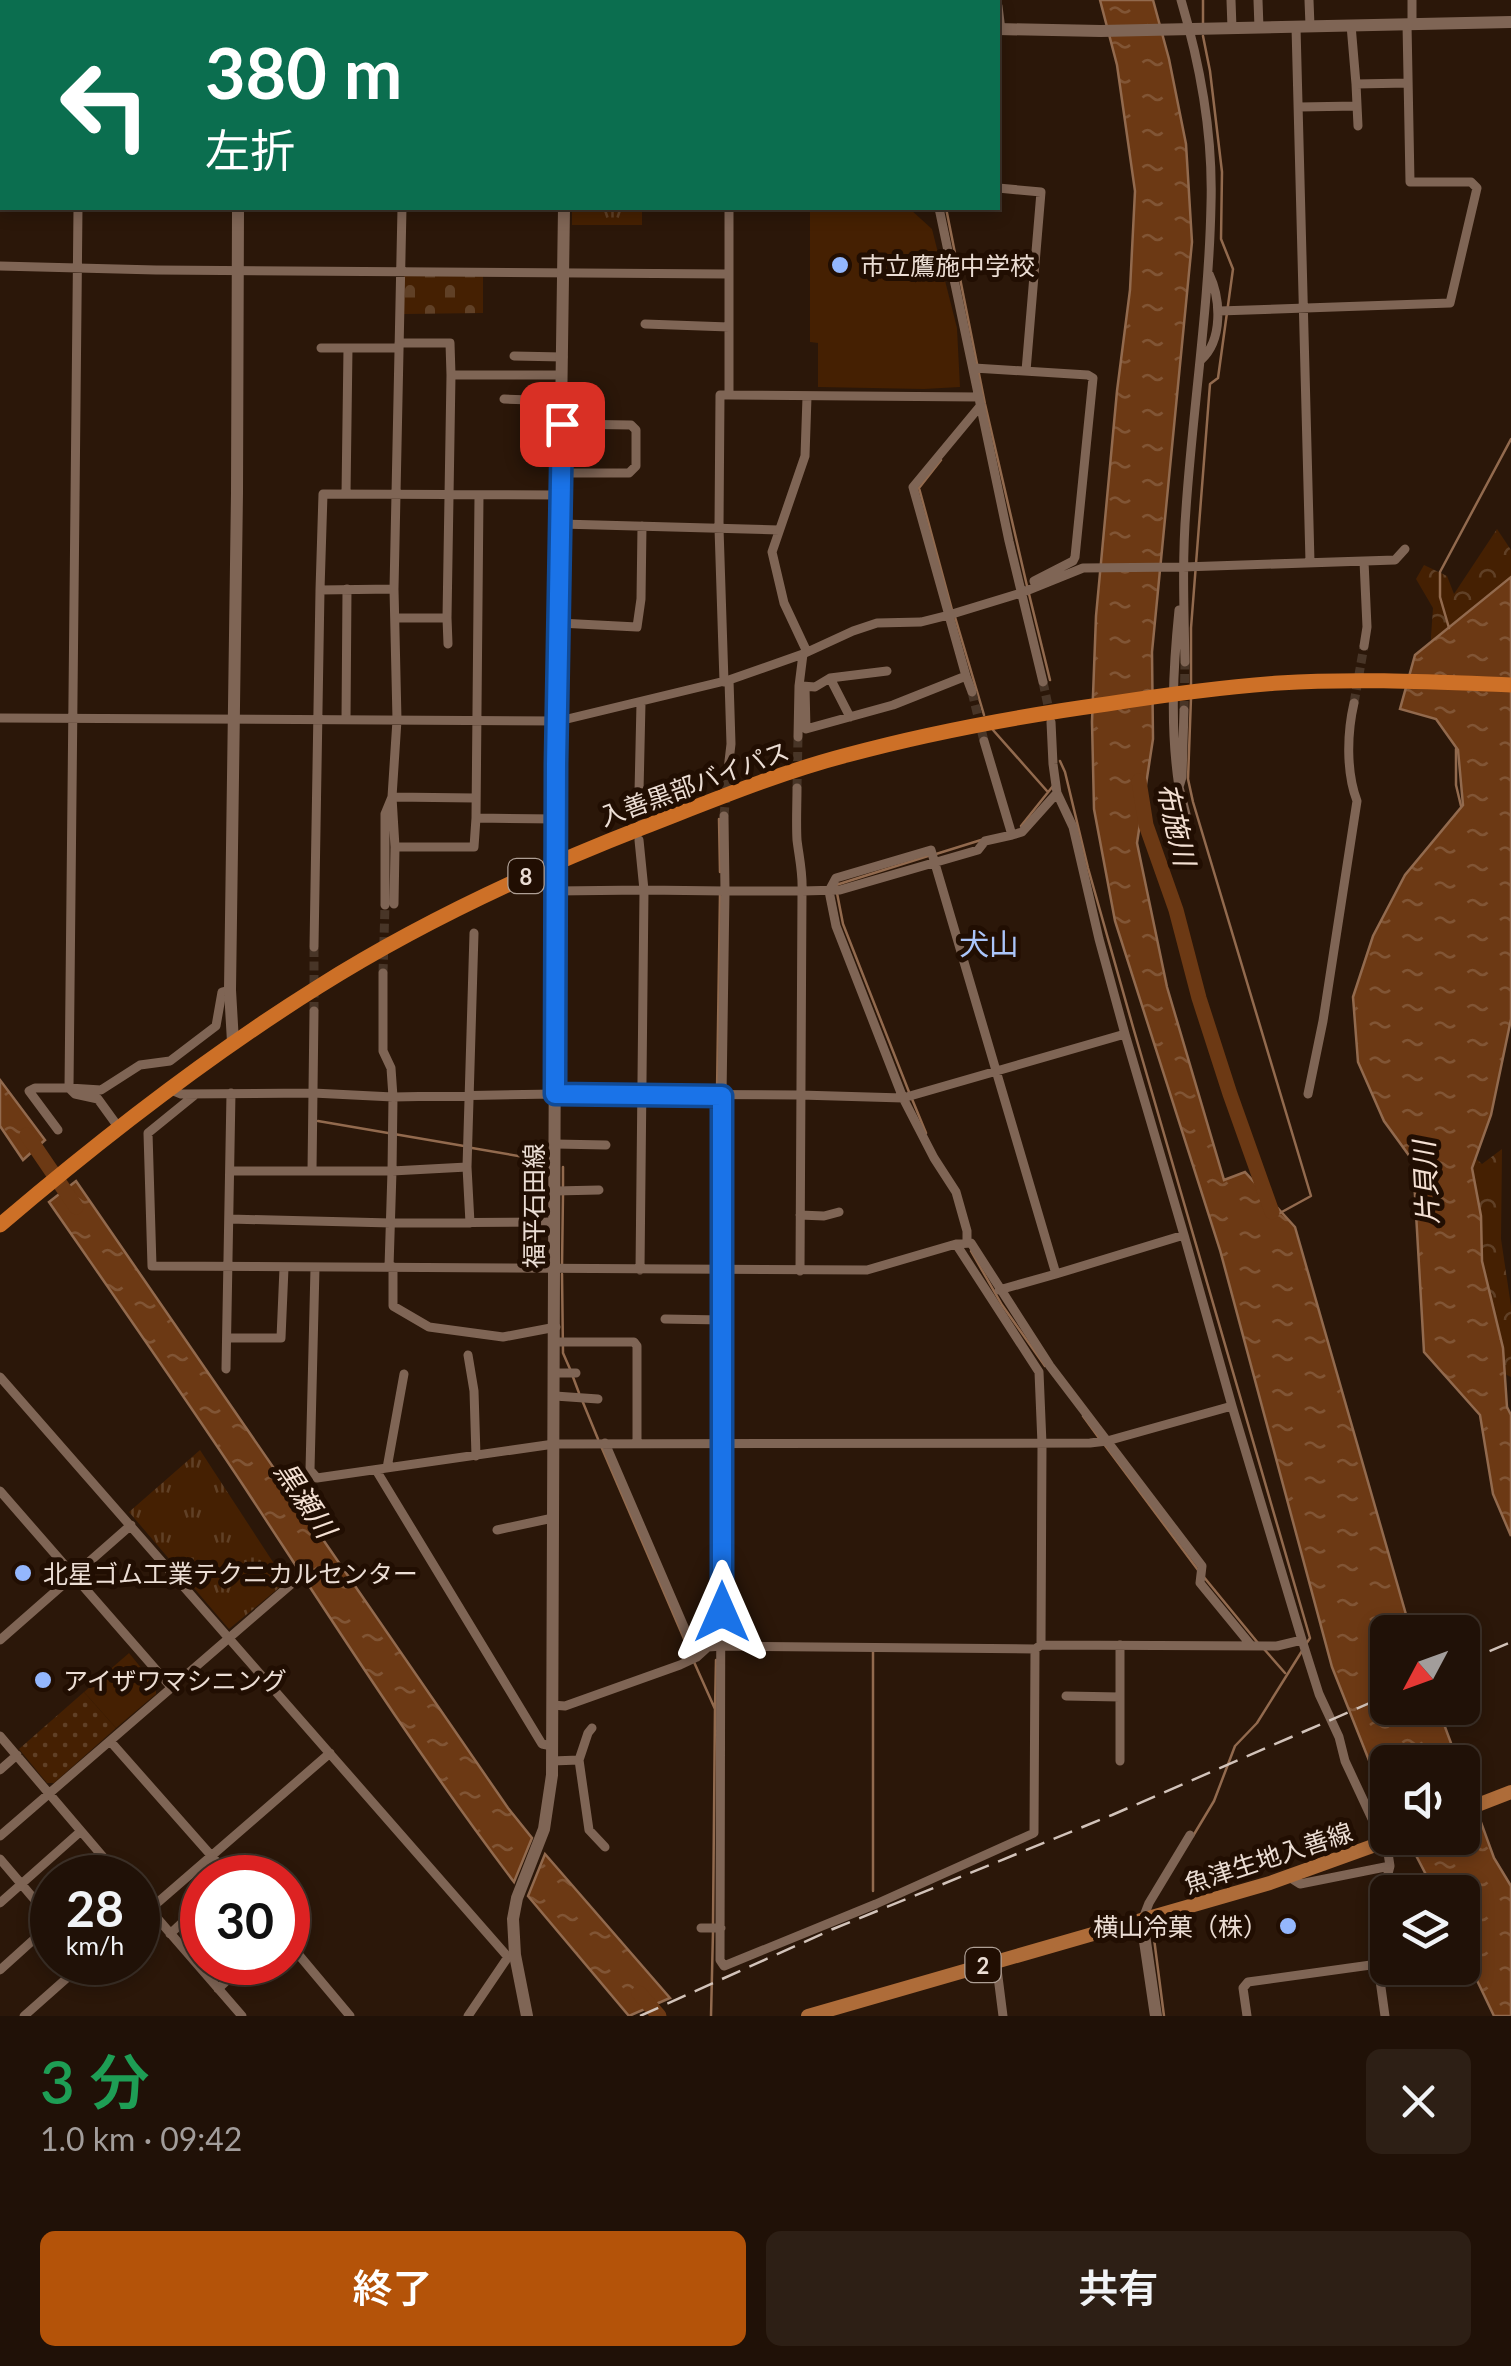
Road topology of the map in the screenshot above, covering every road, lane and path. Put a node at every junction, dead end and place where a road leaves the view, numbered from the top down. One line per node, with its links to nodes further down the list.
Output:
1 (1181, 0): 13 (street)
2 (1231, 0): 10 (street)
3 (1258, 0): 11 (street)
4 (1309, 0): 9 (street)
5 (1412, 0): 7 (street)
6 (1511, 22): 7 (main road)
7 (1410, 24): 8 (main road); 14 (street)
8 (1351, 25): 9 (main road); 15 (street)
9 (1303, 26): 11 (main road); 17 (street)
10 (1232, 28): 11 (main road); 13 (main road)
11 (1259, 28)
12 (1000, 29): 13 (main road)
13 (1190, 30): 30 (street)
14 (1408, 83): 15 (street); 33 (street)
15 (1356, 84): 16 (street)
16 (1357, 106): 17 (street); 18 (street)
17 (1299, 107): 33 (street)
18 (1358, 126)
19 (1000, 188): 44 (street)
20 (78, 210): 27 (street)
21 (238, 210): 28 (main road)
22 (402, 210): 29 (street)
23 (564, 210): 31 (main road, 福平石田線)
24 (728, 210): 32 (street)
25 (939, 210): 43 (street)
26 (0, 266): 27 (street)
27 (77, 267): 28 (street); 94 (street)
28 (238, 270): 29 (street); 96 (main road)
29 (401, 270): 31 (street); 37 (street)
30 (1207, 270): 34 (street); 42 (street)
31 (564, 272): 32 (street); 41 (main road, 福平石田線)
32 (728, 274): 36 (street)
33 (1305, 307): 34 (street); 65 (street)
34 (1220, 311): 42 (street)
35 (645, 324): 36 (street)
36 (729, 327): 47 (street)
37 (399, 345): 39 (street); 45 (street); 55 (street)
38 (321, 348): 39 (street)
39 (348, 348): 54 (street)
40 (514, 356): 41 (street)
41 (563, 356): 46 (main road, 福平石田線)
42 (1202, 360): 66 (street)
43 (974, 368): 44 (street); 51 (street)
44 (1026, 372): 67 (street)
45 (450, 375): 46 (street); 56 (street)
46 (562, 375): 50 (main road, 福平石田線)
47 (729, 395): 48 (street); 61 (street)
48 (807, 396): 51 (street); 62 (street)
49 (504, 400): 50 (street)
50 (562, 401): 52 (main road, 福平石田線)
51 (980, 401): 71 (street); 72 (street)
52 (562, 424): 53 (main road, 福平石田線); 53 (street)
53 (561, 474): 58 (main road, 福平石田線)
54 (346, 494): 55 (street); 69 (street)
55 (397, 495): 56 (street); 68 (street)
56 (449, 495): 57 (street); 74 (street)
57 (479, 495): 58 (street); 100 (street)
58 (561, 495): 59 (main road, 福平石田線)
59 (561, 524): 60 (street); 75 (main road, 福平石田線)
60 (642, 526): 61 (street); 75 (street)
61 (719, 528): 62 (street); 83 (street)
62 (779, 530): 78 (street)
63 (1405, 550): 64 (street)
64 (1364, 561): 65 (street); 77 (street)
65 (1310, 562): 66 (street)
66 (1179, 568): 67 (street); 79 (street); 88 (street)
67 (1036, 587): 71 (street)
68 (394, 589): 70 (street); 73 (street)
69 (320, 590): 70 (street); 97 (street)
70 (346, 590): 98 (street)
71 (1021, 593): 72 (street); 84 (street)
72 (949, 616): 78 (street); 81 (street)
73 (396, 618): 74 (street); 99 (street)
74 (447, 618): 76 (street)
75 (559, 623): 101 (main road, 福平石田線)
76 (448, 644)
77 (1364, 646)
78 (805, 652): 83 (street); 86 (street)
79 (1185, 662)
80 (887, 671): 82 (street)
81 (966, 676): 87 (street); 92 (street)
82 (830, 678): 86 (street); 92 (street)
83 (726, 681): 89 (street); 104 (street)
84 (1043, 682)
85 (1511, 685): 88 (highway, 入善黒部バイパス / 8)
86 (802, 686): 92 (street); 102 (street)
87 (972, 692)
88 (1171, 695): 95 (highway, 入善黒部バイパス / 8); 105 (street)
89 (641, 702): 101 (street); 107 (street)
90 (1354, 703): 139 (street)
91 (1184, 710): 105 (street)
92 (850, 717)
93 (0, 718): 94 (street)
94 (73, 718): 96 (street); 133 (street)
95 (1044, 718): 108 (street); 118 (highway, 入善黒部バイパス / 8)
96 (234, 720): 97 (street); 128 (main road)
97 (318, 720): 98 (street); 126 (street)
98 (346, 720): 99 (street)
99 (397, 720): 100 (street); 109 (street)
100 (476, 721): 101 (street); 110 (street)
101 (559, 721): 114 (main road, 福平石田線)
102 (798, 737)
103 (984, 741): 115 (street)
104 (728, 770)
105 (1178, 787): 113 (street)
106 (797, 788): 124 (street)
107 (639, 792)
108 (1057, 793): 115 (street); 130 (street)
109 (392, 797): 110 (street); 117 (street); 117 (street)
110 (475, 798): 112 (street)
111 (724, 816): 123 (street)
112 (476, 818): 114 (street); 117 (street)
113 (1187, 818)
114 (556, 819): 118 (main road, 福平石田線)
115 (1012, 835): 119 (street)
116 (639, 840): 120 (street)
117 (395, 847)
118 (557, 861): 122 (main road, 福平石田線); 131 (highway, 入善黒部バイパス / 8)
119 (936, 862): 121 (street); 132 (street)
120 (644, 890): 122 (street); 123 (street); 140 (street)
121 (829, 890): 124 (street); 145 (street)
122 (556, 891): 138 (main road, 福平石田線)
123 (725, 891): 124 (street); 143 (street)
124 (802, 891): 141 (street)
125 (474, 933): 142 (street)
126 (314, 947)
127 (383, 973): 144 (street)
128 (230, 990): 131 (main road); 133 (street)
129 (314, 1010): 136 (street)
130 (1125, 1034): 132 (street); 163 (street)
131 (233, 1042): 134 (highway, 入善黒部バイパス / 8)
132 (996, 1071): 145 (street); 173 (street)
133 (69, 1088): 146 (street); 147 (street)
134 (169, 1089): 137 (street); 146 (highway, 入善黒部バイパス / 8)
135 (230, 1093): 136 (street); 137 (street); 151 (street)
136 (314, 1093): 144 (street); 152 (street)
137 (196, 1094): 165 (street)
138 (555, 1094): 140 (street); 142 (street); 148 (main road, 福平石田線)
139 (1308, 1094)
140 (642, 1095): 143 (street); 171 (street)
141 (800, 1095): 143 (street); 145 (street); 157 (street)
142 (470, 1096): 144 (street); 150 (street)
143 (722, 1096): 169 (street)
144 (393, 1097): 153 (street)
145 (903, 1098): 164 (street)
146 (119, 1128): 162 (highway, 入善黒部バイパス / 8)
147 (58, 1130)
148 (555, 1144): 149 (street); 155 (main road, 福平石田線)
149 (606, 1145)
150 (467, 1167): 153 (street); 161 (street)
151 (231, 1170): 152 (street); 158 (street)
152 (312, 1170): 153 (street)
153 (392, 1170): 160 (street)
154 (599, 1190): 155 (street)
155 (556, 1191): 159 (main road, 福平石田線)
156 (838, 1212): 157 (street)
157 (800, 1215): 172 (street)
158 (230, 1220): 160 (street); 165 (street)
159 (556, 1222): 161 (street); 170 (main road, 福平石田線)
160 (390, 1223): 161 (street); 166 (street)
161 (470, 1223)
162 (0, 1224)
163 (1184, 1235): 173 (street); 187 (street)
164 (962, 1243): 172 (street); 174 (street); 193 (street)
165 (230, 1267): 167 (street); 178 (street)
166 (391, 1267): 168 (street); 170 (street); 177 (street)
167 (284, 1268): 168 (street); 178 (street)
168 (315, 1268): 195 (street)
169 (723, 1269): 171 (street); 172 (street); 176 (street)
170 (556, 1270): 171 (street); 177 (main road, 福平石田線)
171 (640, 1270)
172 (800, 1271)
173 (1056, 1274): 174 (street)
174 (999, 1290): 188 (street)
175 (665, 1319): 176 (street)
176 (723, 1320): 192 (street)
177 (556, 1335): 181 (main road, 福平石田線); 189 (street)
178 (227, 1338): 180 (street)
179 (468, 1355): 194 (street)
180 (226, 1368)
181 (555, 1373): 182 (street); 185 (main road, 福平石田線)
182 (576, 1373)
183 (404, 1374): 195 (street)
184 (0, 1377): 198 (street)
185 (555, 1396): 186 (street); 190 (main road, 福平石田線)
186 (598, 1400)
187 (1232, 1406): 188 (street); 204 (street)
188 (1107, 1441): 193 (street); 205 (street)
189 (637, 1443): 191 (street); 192 (street)
190 (554, 1444): 191 (street); 194 (street); 197 (main road, 福平石田線)
191 (605, 1444): 209 (street)
192 (722, 1444): 193 (street); 206 (street)
193 (1042, 1444): 208 (street)
194 (476, 1456): 195 (street)
195 (382, 1469): 217 (street)
196 (0, 1490): 200 (street)
197 (553, 1518): 199 (street); 213 (main road, 福平石田線)
198 (131, 1526): 200 (street); 202 (street)
199 (498, 1530)
200 (75, 1576): 203 (street); 210 (street)
201 (296, 1580): 202 (street)
202 (229, 1637): 210 (street); 218 (street)
203 (0, 1640)
204 (1302, 1640): 205 (street); 236 (street)
205 (1250, 1644): 207 (street)
206 (722, 1646): 208 (street); 209 (street); 248 (street)
207 (1120, 1646): 208 (street); 212 (street)
208 (1038, 1647): 248 (street)
209 (697, 1657): 213 (street)
210 (171, 1687): 216 (street)
211 (1066, 1696): 212 (street)
212 (1120, 1697): 222 (street)
213 (552, 1706): 217 (main road, 福平石田線)
214 (592, 1728): 220 (street)
215 (0, 1736): 219 (street)
216 (110, 1740): 225 (street); 233 (street)
217 (552, 1746): 221 (main road, 福平石田線)
218 (330, 1753): 234 (street); 252 (street)
219 (17, 1755): 223 (street); 225 (street)
220 (579, 1760): 221 (street); 230 (street)
221 (552, 1761): 252 (main road, 福平石田線)
222 (1120, 1761)
223 (0, 1770)
224 (1511, 1792): 226 (main road)
225 (50, 1793): 227 (street); 229 (street)
226 (1480, 1804)
227 (81, 1831): 232 (street); 240 (street)
228 (1190, 1835): 244 (street)
229 (0, 1836)
230 (605, 1846)
231 (1370, 1847): 238 (main road, 魚津生地入善線 / 2)
232 (102, 1855)
233 (211, 1855)
234 (213, 1855)
235 (0, 1859): 240 (street)
236 (1390, 1866): 237 (street); 238 (street)
237 (1388, 1875)
238 (1289, 1876): 244 (main road, 魚津生地入善線 / 2)
239 (180, 1882): 242 (street)
240 (22, 1884): 241 (street); 243 (street)
241 (30, 1894)
242 (160, 1898)
243 (0, 1902)
244 (1142, 1921): 253 (main road, 魚津生地入善線 / 2); 270 (main road)
245 (160, 1922): 249 (street)
246 (180, 1925): 249 (street)
247 (701, 1928): 248 (street)
248 (721, 1928)
249 (170, 1934): 251 (street)
250 (30, 1942): 256 (street)
251 (180, 1943)
252 (512, 1956): 266 (street); 267 (main road, 福平石田線)
253 (996, 1961): 262 (main road, 魚津生地入善線 / 2); 269 (street)
254 (1370, 1965): 271 (street)
255 (310, 1968): 265 (street)
256 (0, 1970)
257 (58, 1985): 263 (street)
258 (216, 1985): 261 (street)
259 (221, 1985): 261 (street)
260 (1381, 1985): 272 (street)
261 (218, 1988): 264 (street)
262 (842, 2010): 268 (main road, 魚津生地入善線 / 2)
263 (24, 2016)
264 (242, 2016)
265 (350, 2016)
266 (468, 2016)
267 (526, 2016)
268 (808, 2016)
269 (1003, 2016)
270 (1156, 2016)
271 (1247, 2016)
272 (1385, 2016)

